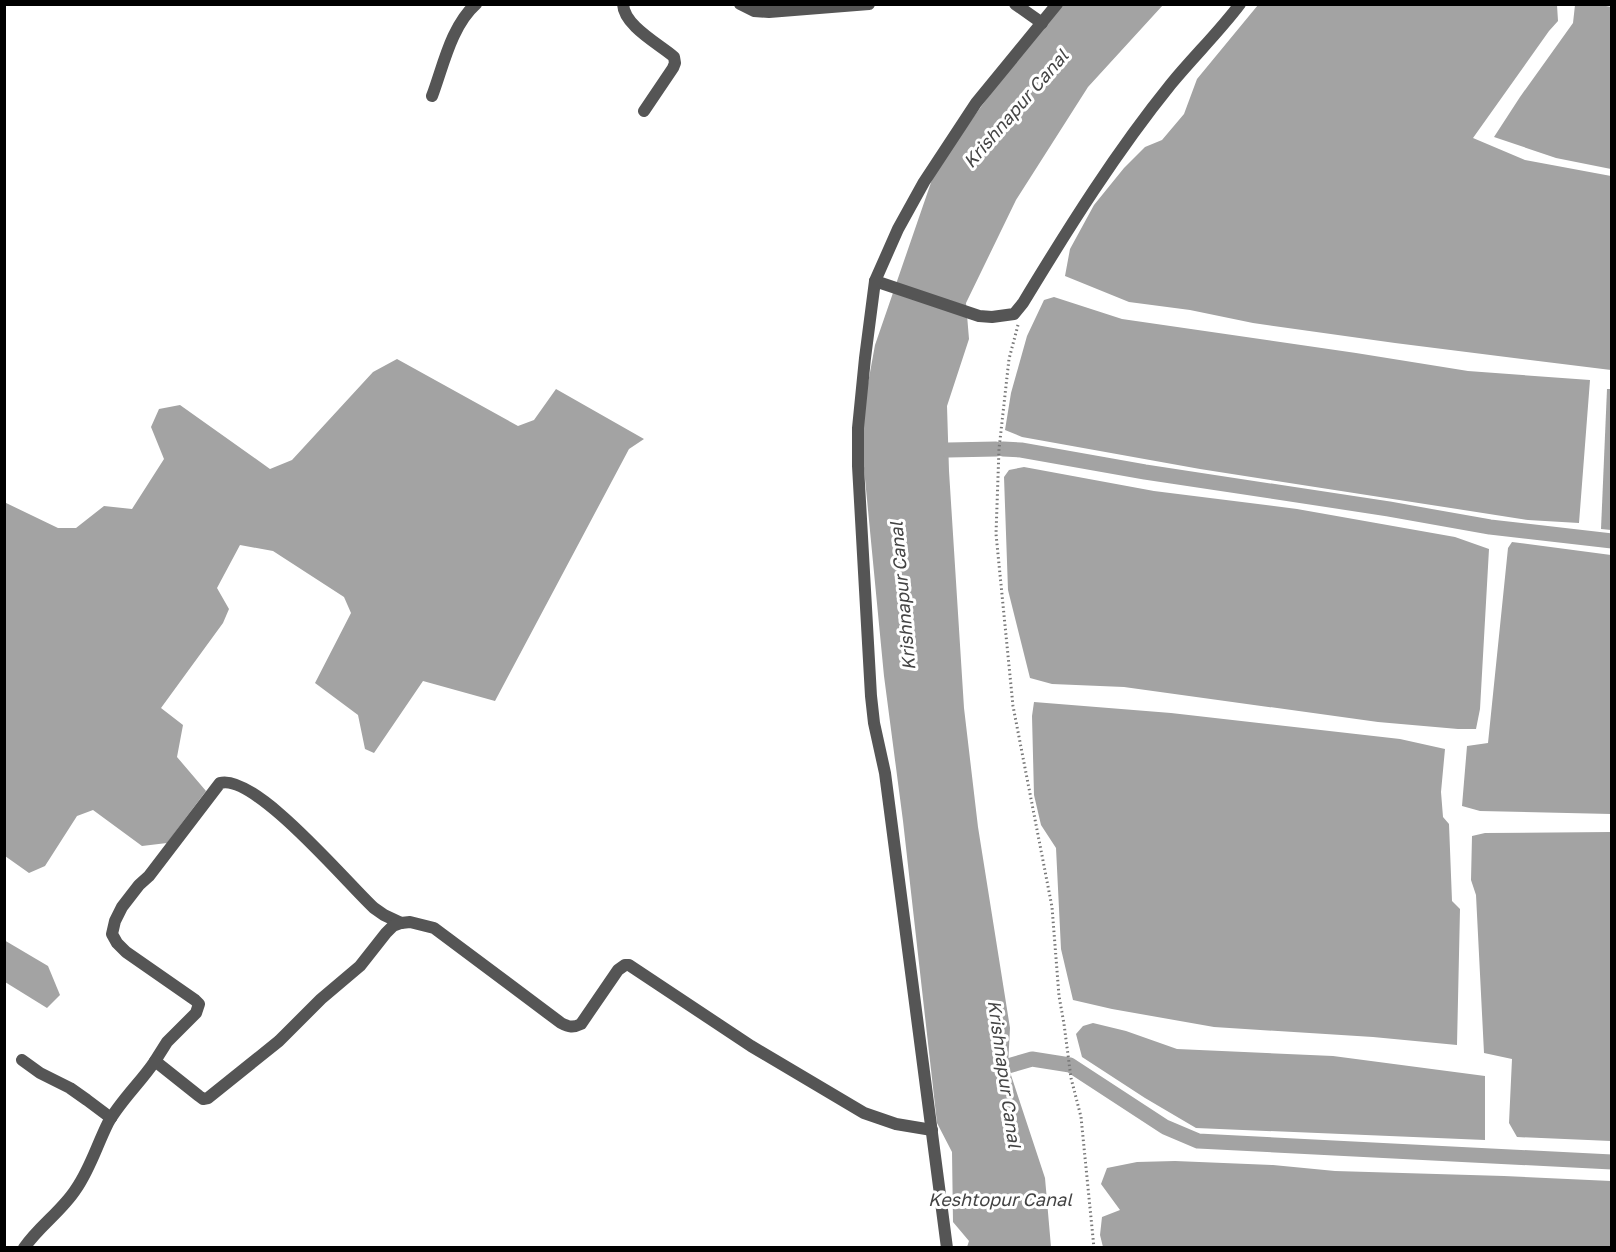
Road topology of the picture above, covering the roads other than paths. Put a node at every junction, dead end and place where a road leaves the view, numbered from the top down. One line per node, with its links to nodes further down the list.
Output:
1 (476, 4): 9 (street)
2 (623, 4): 10 (street)
3 (740, 4): 4 (street)
4 (869, 4)
5 (1015, 4): 8 (street)
6 (1057, 4): 8 (street)
7 (1240, 4): 11 (street)
8 (1042, 23): 11 (street)
9 (432, 96)
10 (644, 111)
11 (875, 281): 16 (street)
12 (401, 923): 14 (street); 14 (street); 16 (street)
13 (22, 1060): 15 (street)
14 (155, 1060): 15 (street)
15 (111, 1118): 17 (street)
16 (932, 1130): 18 (street)
17 (24, 1248)
18 (947, 1248)

